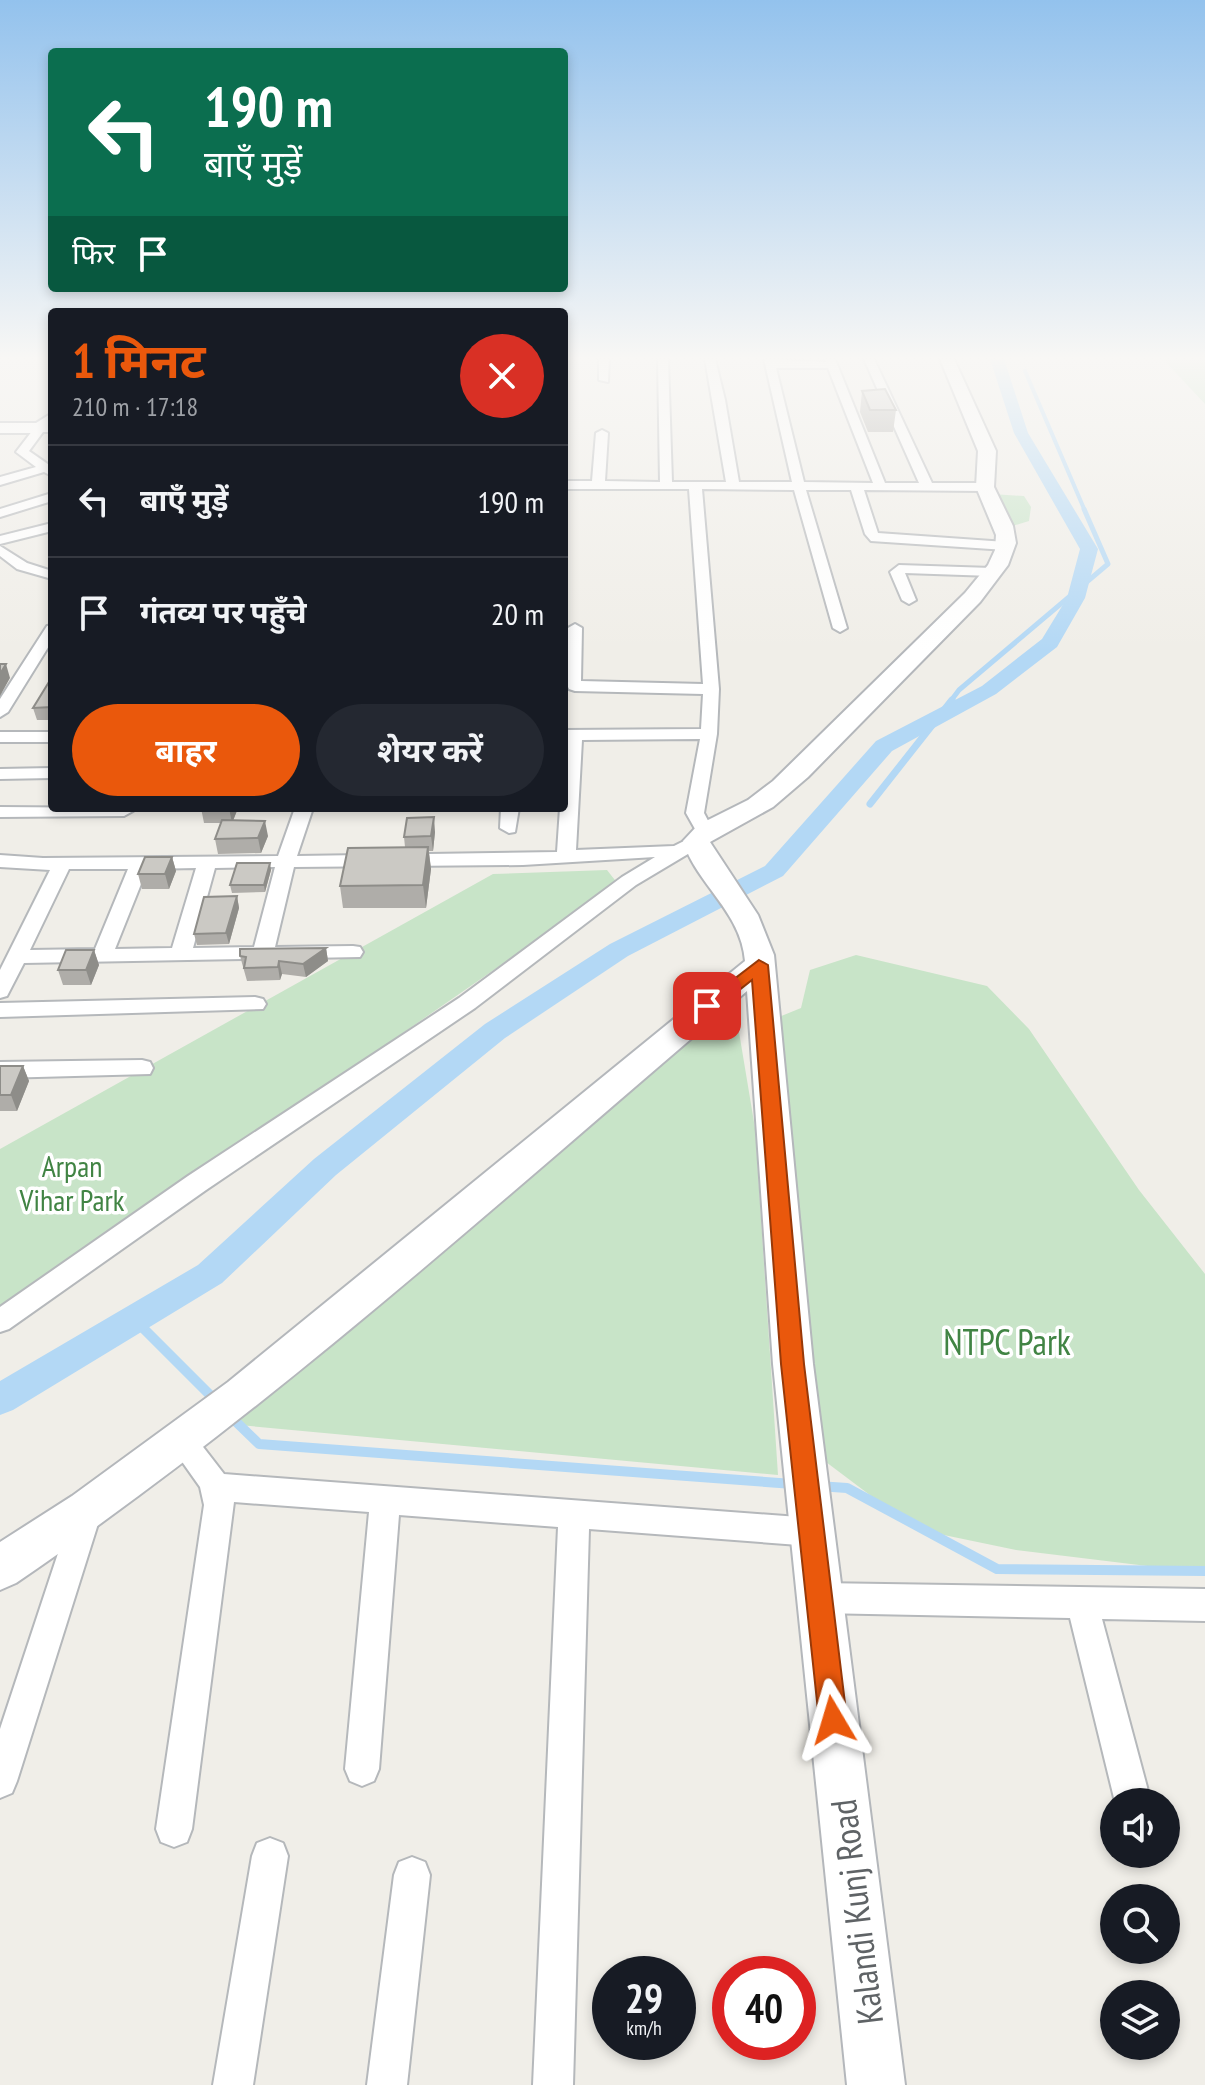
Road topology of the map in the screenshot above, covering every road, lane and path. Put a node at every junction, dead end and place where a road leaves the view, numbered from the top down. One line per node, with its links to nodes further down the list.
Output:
1 (28, 456): 9 (street)
2 (600, 456): 13 (street)
3 (665, 456): 14 (street)
4 (729, 456): 16 (street)
5 (792, 456): 17 (street)
6 (868, 456): 19 (street)
7 (913, 456): 20 (street)
8 (987, 456): 21 (street)
9 (48, 469)
10 (48, 470): 11 (street)
11 (0, 481)
12 (568, 485): 13 (street)
13 (598, 486): 14 (street)
14 (666, 486): 15 (street)
15 (695, 486): 16 (street); 34 (street)
16 (733, 486): 17 (street)
17 (799, 486): 18 (street); 32 (street)
18 (856, 486): 19 (street); 26 (street)
19 (880, 486): 20 (street)
20 (927, 486): 21 (street)
21 (985, 487): 26 (street)
22 (48, 498): 23 (street)
23 (0, 513)
24 (48, 528): 25 (street)
25 (0, 540)
26 (1006, 546): 28 (street)
27 (0, 550): 29 (street)
28 (992, 572): 30 (street); 49 (street)
29 (48, 574)
30 (909, 600)
31 (575, 628): 34 (street)
32 (840, 628)
33 (48, 635): 35 (street)
34 (711, 689): 36 (street)
35 (0, 712)
36 (709, 734): 37 (street); 49 (street)
37 (569, 735): 42 (street)
38 (0, 737): 39 (street)
39 (48, 737)
40 (48, 773): 41 (street)
41 (0, 774)
42 (568, 776)
43 (0, 812): 44 (street)
44 (48, 812)
45 (303, 812): 52 (street)
46 (510, 812): 48 (street)
47 (567, 812): 50 (street)
48 (509, 828)
49 (693, 841): 50 (street); 61 (street, Kalandi Kunj Road); 67 (street)
50 (566, 857): 52 (street)
51 (0, 861): 55 (street)
52 (286, 861): 53 (street); 57 (street)
53 (207, 862): 54 (street); 58 (street)
54 (140, 863): 55 (street); 59 (street)
55 (62, 864): 60 (street)
56 (353, 952): 57 (street)
57 (263, 953): 58 (street)
58 (181, 954): 59 (street)
59 (102, 956): 60 (street)
60 (17, 957): 62 (street)
61 (759, 965): 68 (street); 71 (street, Kalandi Kunj Road)
62 (0, 991)
63 (255, 1004): 64 (street)
64 (0, 1010)
65 (142, 1068): 66 (street)
66 (0, 1070)
67 (0, 1321)
68 (211, 1417): 69 (street); 72 (street)
69 (217, 1487): 70 (street); 81 (street)
70 (385, 1500): 73 (street); 78 (street)
71 (808, 1501): 73 (street); 75 (street, Kalandi Kunj Road)
72 (87, 1510): 74 (street); 79 (street)
73 (574, 1516): 86 (street)
74 (0, 1568)
75 (819, 1598): 76 (street); 87 (street, Kalandi Kunj Road)
76 (1082, 1603): 77 (street); 80 (street)
77 (1205, 1605)
78 (362, 1769)
79 (0, 1781)
80 (1129, 1788)
81 (174, 1829)
82 (270, 1856): 84 (street)
83 (412, 1875): 85 (street)
84 (233, 2085)
85 (387, 2085)
86 (553, 2085)
87 (876, 2085)

